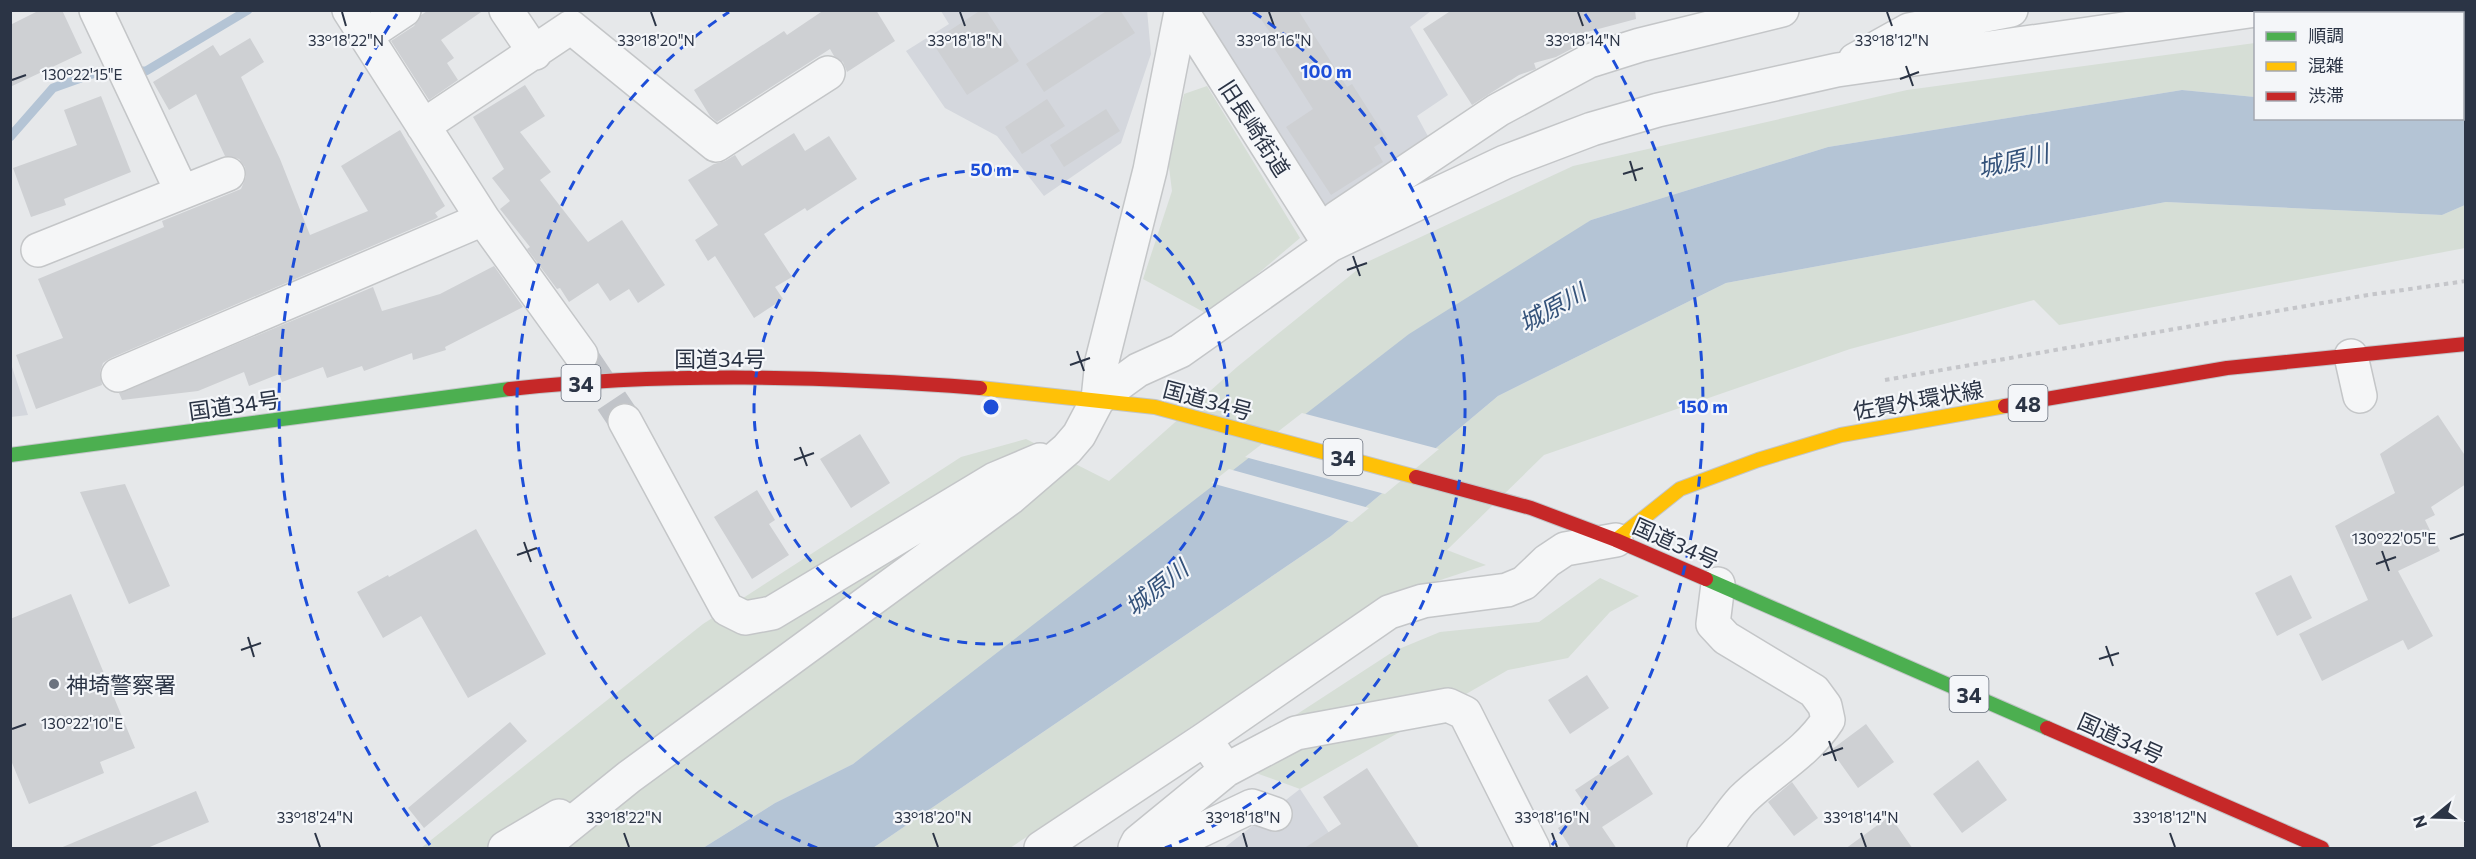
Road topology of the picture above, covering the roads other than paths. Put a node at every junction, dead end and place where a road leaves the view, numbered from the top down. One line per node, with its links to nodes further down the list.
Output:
1 (96, 10): 14 (street)
2 (404, 10): 8 (street)
3 (506, 10): 9 (street)
4 (1782, 10): 16 (street)
5 (2011, 10): 10 (street)
6 (2256, 10): 10 (street)
7 (1181, 11): 16 (street, 旧長崎街道); 23 (street)
8 (357, 23): 12 (street)
9 (535, 53): 11 (street); 12 (street)
10 (1838, 70): 16 (street)
11 (828, 73)
12 (423, 126): 15 (street)
13 (228, 174): 14 (street)
14 (182, 192): 17 (street)
15 (483, 219): 19 (street); 21 (street)
16 (1330, 245): 23 (street)
17 (38, 250)
18 (2466, 344): 20 (main road, 佐賀外環状線 / 48)
19 (580, 355)
20 (2351, 356): 22 (street); 27 (main road, 佐賀外環状線 / 48)
21 (118, 375)
22 (2360, 396)
23 (1098, 399): 25 (street); 26 (main road, 国道34号 / 34); 27 (main road, 国道34号 / 34)
24 (625, 421): 25 (street)
25 (1066, 449): 31 (street)
26 (10, 455)
27 (1616, 540): 28 (main road, 国道34号 / 34); 29 (street)
28 (1718, 584): 39 (street); 40 (main road, 国道34号 / 34)
29 (1205, 739): 30 (street); 35 (street)
30 (1226, 770): 36 (street); 38 (street)
31 (629, 777): 33 (street); 34 (street)
32 (1275, 814): 37 (street)
33 (505, 849)
34 (542, 849)
35 (1041, 849)
36 (1135, 849)
37 (1174, 849)
38 (1533, 849)
39 (1704, 849)
40 (2322, 849)

